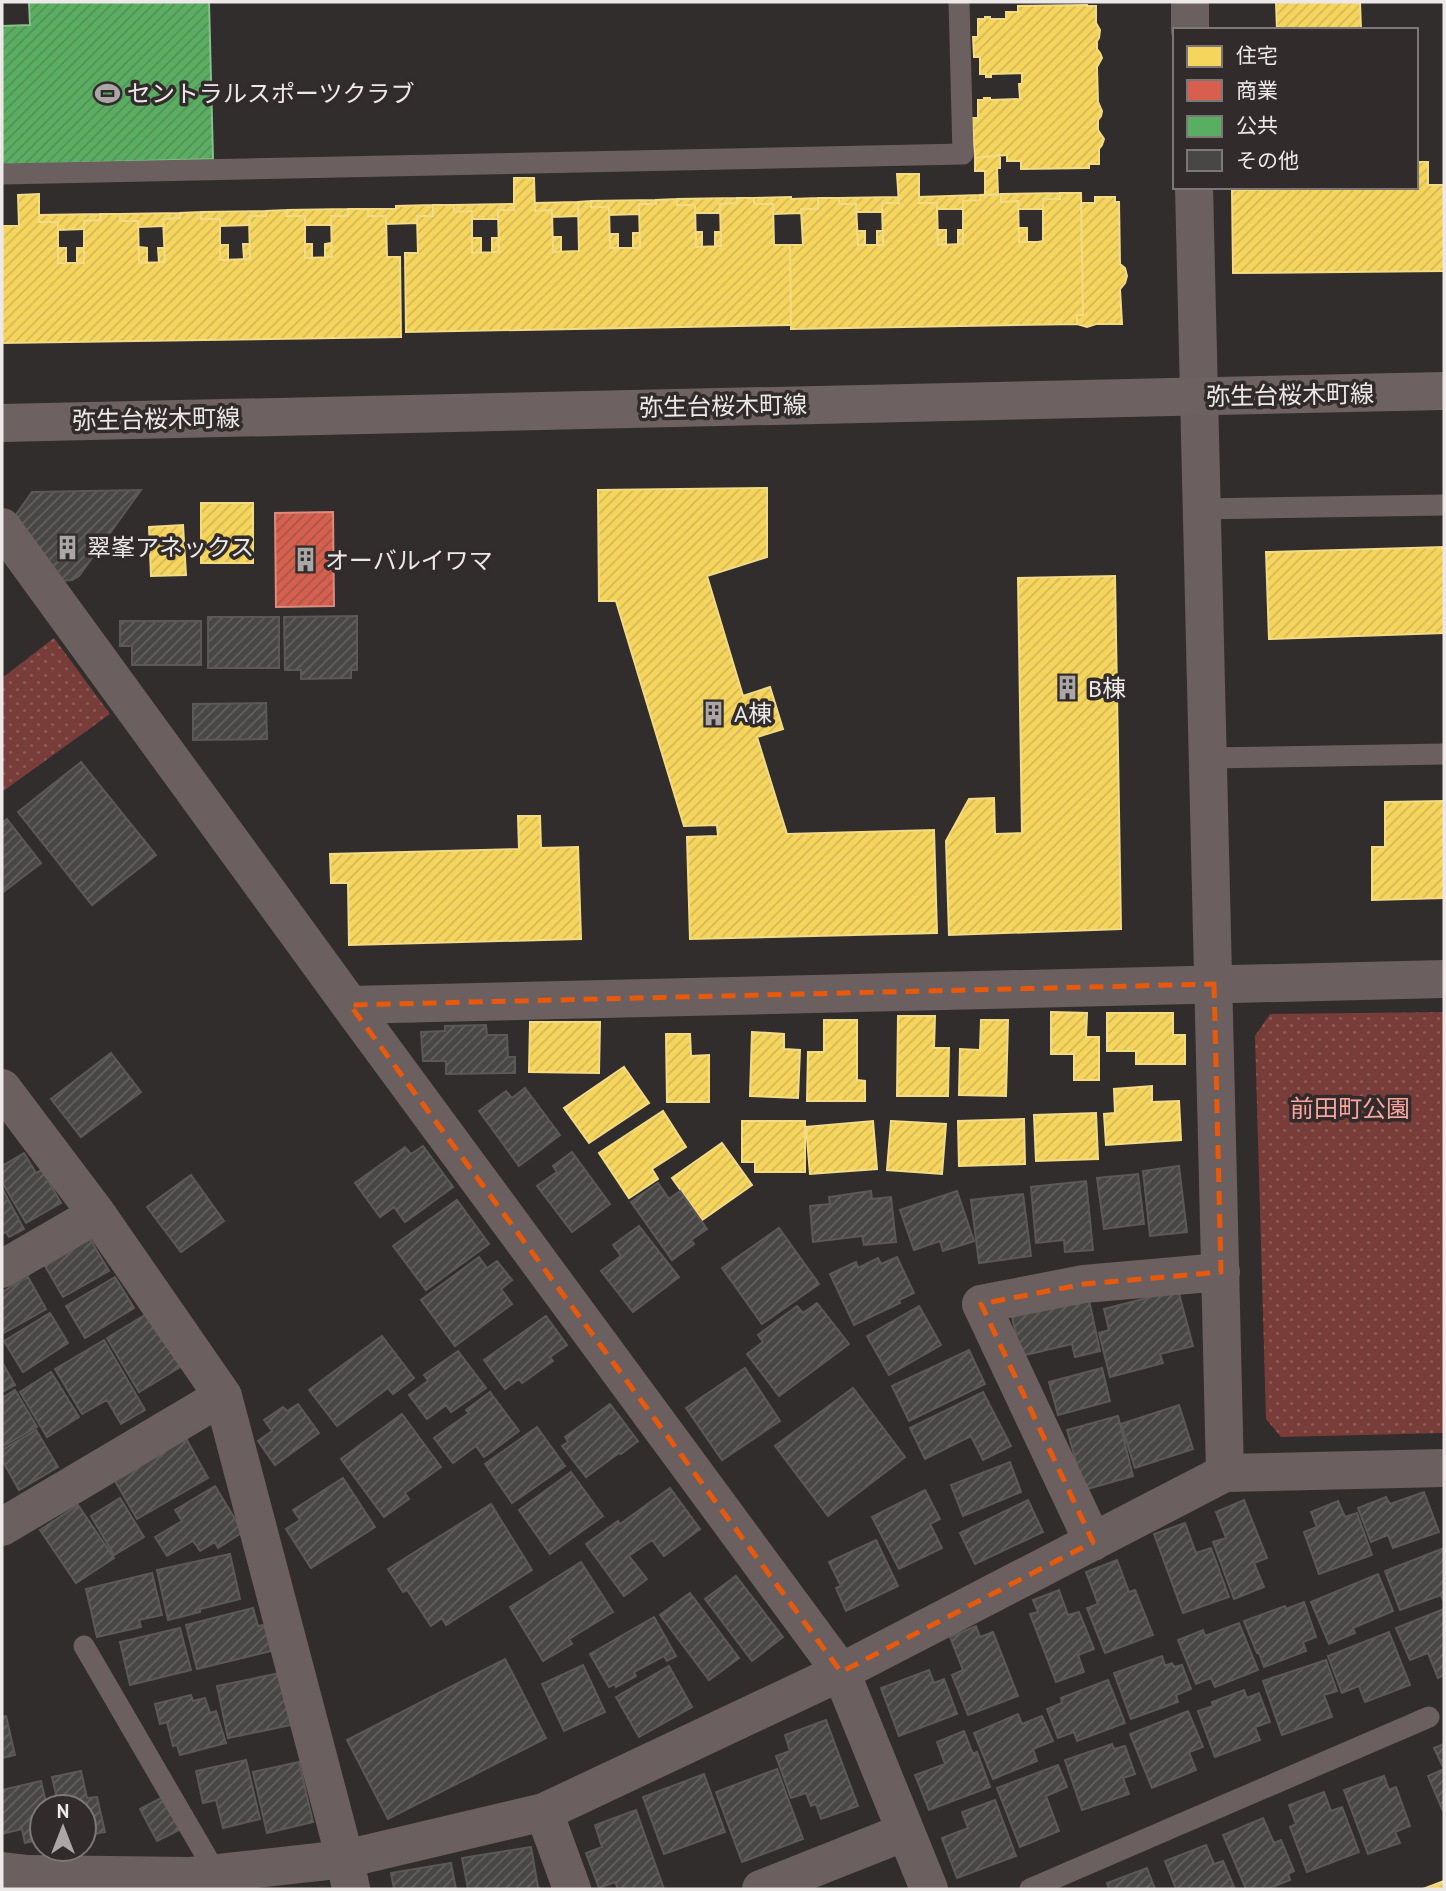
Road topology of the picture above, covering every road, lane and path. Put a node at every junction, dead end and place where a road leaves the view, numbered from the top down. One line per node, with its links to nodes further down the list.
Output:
1 (959, 2): 4 (lane)
2 (1190, 2): 3 (street)
3 (1190, 28)
4 (2, 174)
5 (1194, 189): 7 (street)
6 (1444, 391): 7 (main road, 弥生台桜木町線)
7 (1198, 397): 8 (main road, 弥生台桜木町線); 10 (street)
8 (2, 423)
9 (1444, 505): 10 (lane)
10 (1201, 509): 13 (street)
11 (2, 527): 16 (street)
12 (1444, 754): 13 (lane)
13 (1208, 758): 15 (street)
14 (1444, 979): 15 (street)
15 (1214, 984): 16 (street); 20 (street)
16 (350, 1005): 27 (street)
17 (2, 1088): 18 (street)
18 (97, 1214): 19 (street); 21 (street)
19 (2, 1269)
20 (1221, 1272): 23 (street); 25 (street)
21 (223, 1396): 24 (street); 33 (street)
22 (1444, 1468): 23 (street)
23 (1225, 1473): 25 (street)
24 (2, 1527)
25 (1093, 1542): 27 (street)
26 (84, 1646): 32 (lane)
27 (841, 1672): 29 (street); 30 (street)
28 (1429, 1717): 37 (lane)
29 (544, 1812): 33 (street); 34 (street)
30 (905, 1832): 35 (street); 36 (street)
31 (2, 1871): 32 (street)
32 (216, 1873): 33 (street)
33 (348, 1874)
34 (572, 1889)
35 (761, 1889)
36 (929, 1889)
37 (1030, 1889)

